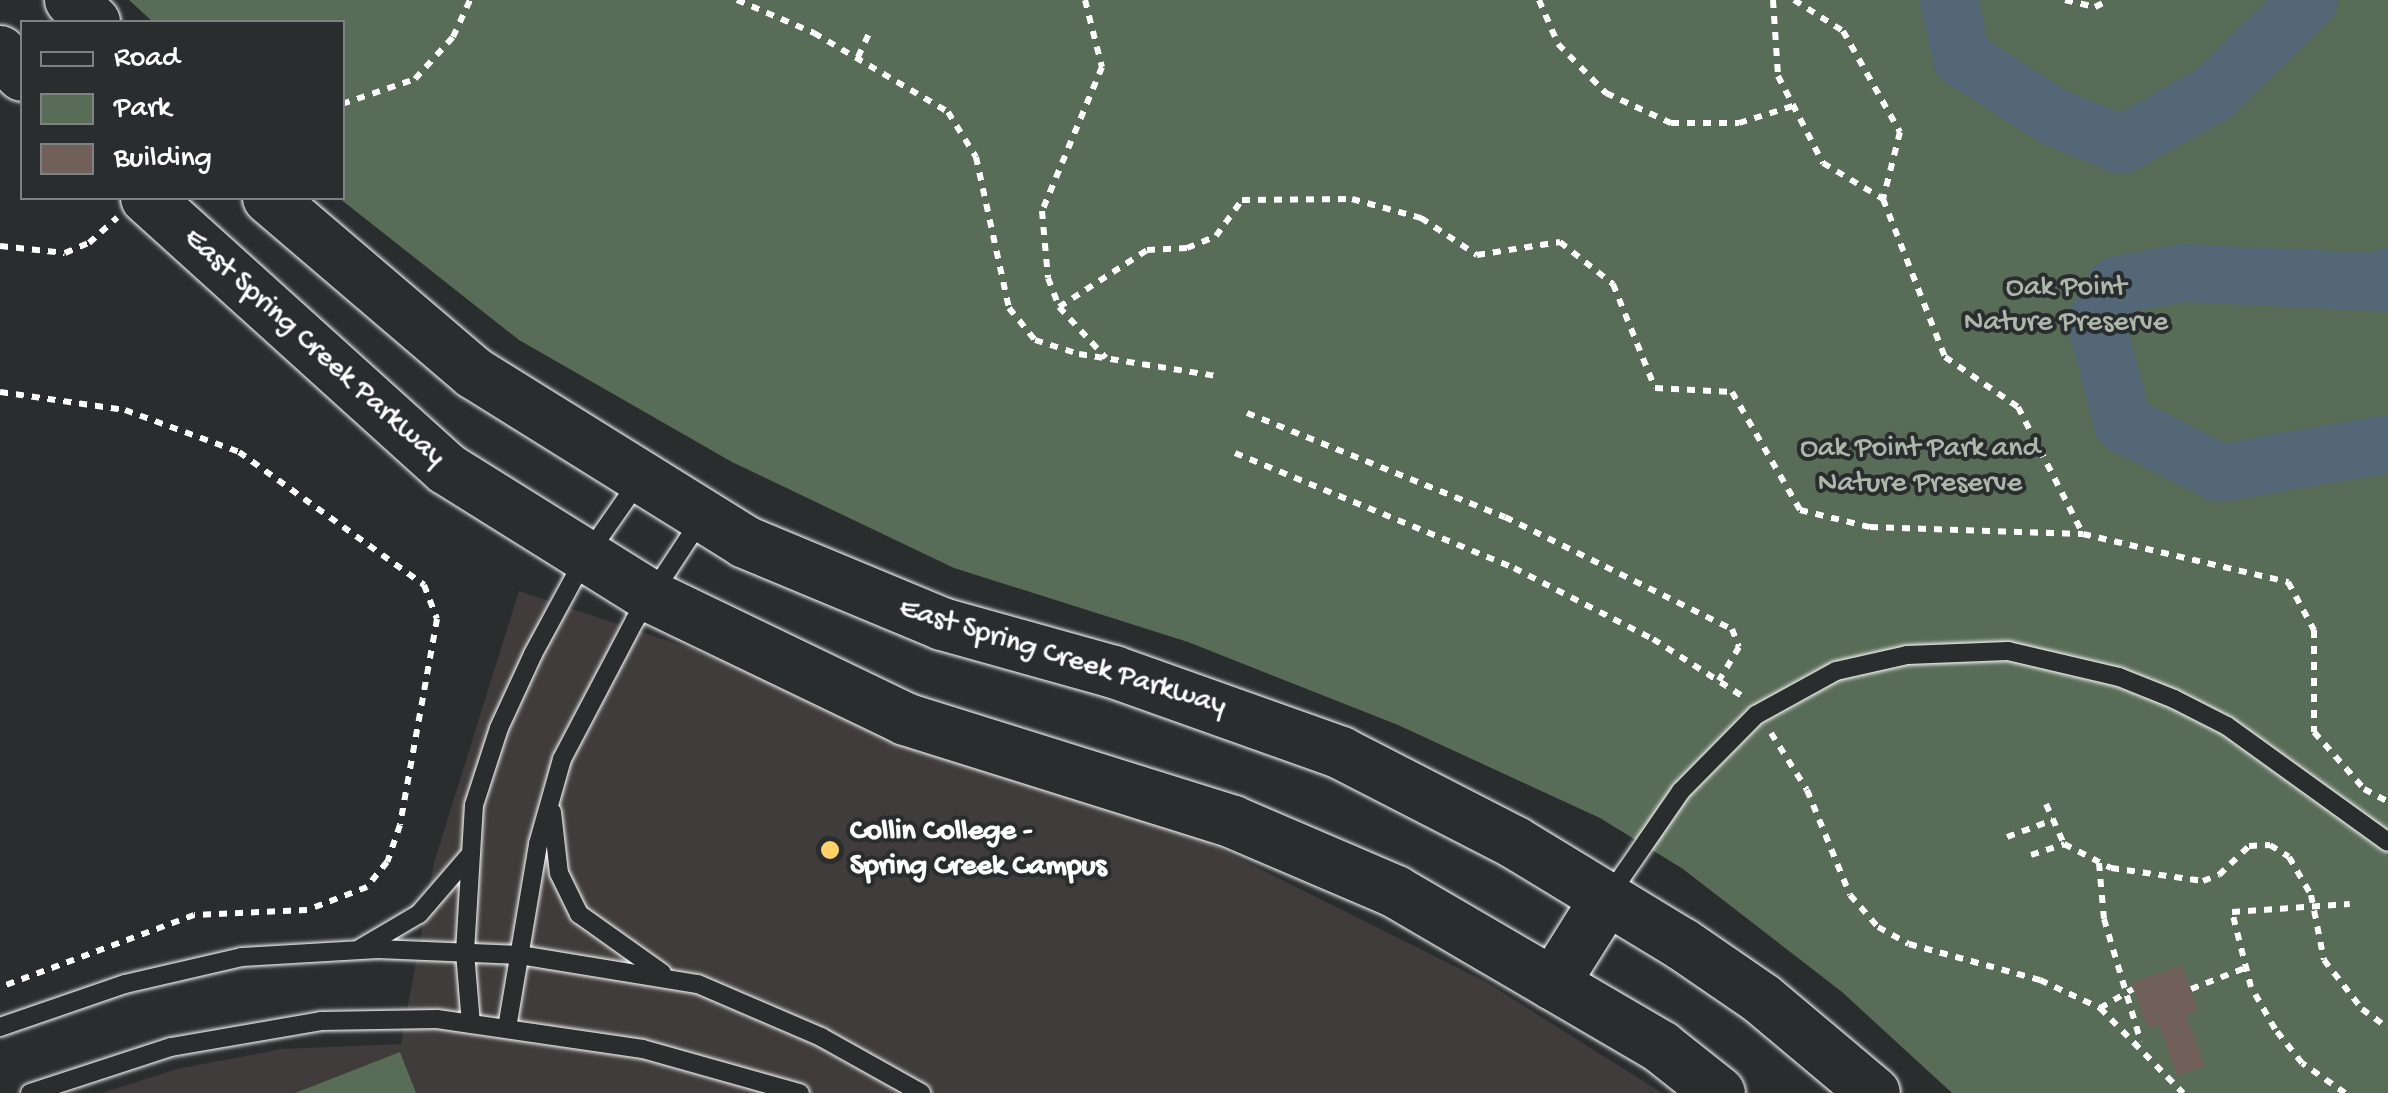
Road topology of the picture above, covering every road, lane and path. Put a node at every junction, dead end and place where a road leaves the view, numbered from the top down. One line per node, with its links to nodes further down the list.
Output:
1 (71, 0): 10 (main road)
2 (470, 0): 15 (path)
3 (736, 0): 13 (path)
4 (1086, 0): 21 (path)
5 (1539, 0): 16 (path)
6 (1774, 0): 16 (path)
7 (1794, 0): 17 (path)
8 (2065, 0): 9 (path)
9 (2109, 0)
10 (92, 20)
11 (868, 33): 13 (path)
12 (0, 52): 14 (main road)
13 (858, 57): 22 (path)
14 (20, 72)
15 (345, 103)
16 (1793, 106): 17 (path)
17 (1884, 199): 28 (path)
18 (275, 204): 26 (main road, East Spring Creek Parkway)
19 (128, 211): 20 (path); 29 (main road, East Spring Creek Parkway)
20 (0, 246)
21 (1060, 307): 22 (path); 28 (path)
22 (1106, 359): 23 (path)
23 (1217, 376)
24 (0, 392): 51 (path)
25 (1247, 414): 31 (path)
26 (641, 478): 27 (main road, East Spring Creek Parkway); 29 (lane)
27 (704, 516): 30 (lane); 42 (main road, East Spring Creek Parkway)
28 (2083, 534): 33 (path)
29 (585, 558): 30 (main road, East Spring Creek Parkway); 39 (lane)
30 (652, 597): 32 (lane); 50 (main road, East Spring Creek Parkway)
31 (1719, 680)
32 (550, 802): 47 (lane); 49 (lane)
33 (2388, 802)
34 (2046, 804): 35 (path)
35 (2053, 820): 36 (path); 38 (path)
36 (2006, 837)
37 (2388, 842): 42 (lane)
38 (2064, 844): 40 (path); 41 (path)
39 (470, 854): 45 (lane); 46 (lane)
40 (2031, 855)
41 (2099, 863): 44 (path); 52 (path)
42 (1606, 898): 50 (main road); 63 (main road, East Spring Creek Parkway)
43 (2350, 904): 44 (path)
44 (2312, 906): 48 (path); 58 (path)
45 (356, 950): 46 (lane); 56 (lane)
46 (464, 952): 47 (lane); 55 (lane)
47 (520, 955): 49 (lane); 57 (lane)
48 (2245, 968): 53 (path); 65 (path)
49 (674, 980): 61 (lane)
50 (1553, 984): 62 (main road, East Spring Creek Parkway)
51 (0, 987)
52 (2131, 988): 54 (path); 64 (path)
53 (2191, 990)
54 (2100, 1008)
55 (471, 1024): 57 (lane); 59 (lane)
56 (0, 1027)
57 (507, 1028): 60 (lane)
58 (2388, 1028)
59 (30, 1093)
60 (800, 1093)
61 (921, 1093)
62 (1719, 1093)
63 (1874, 1093)
64 (2183, 1093)
65 (2345, 1093)

